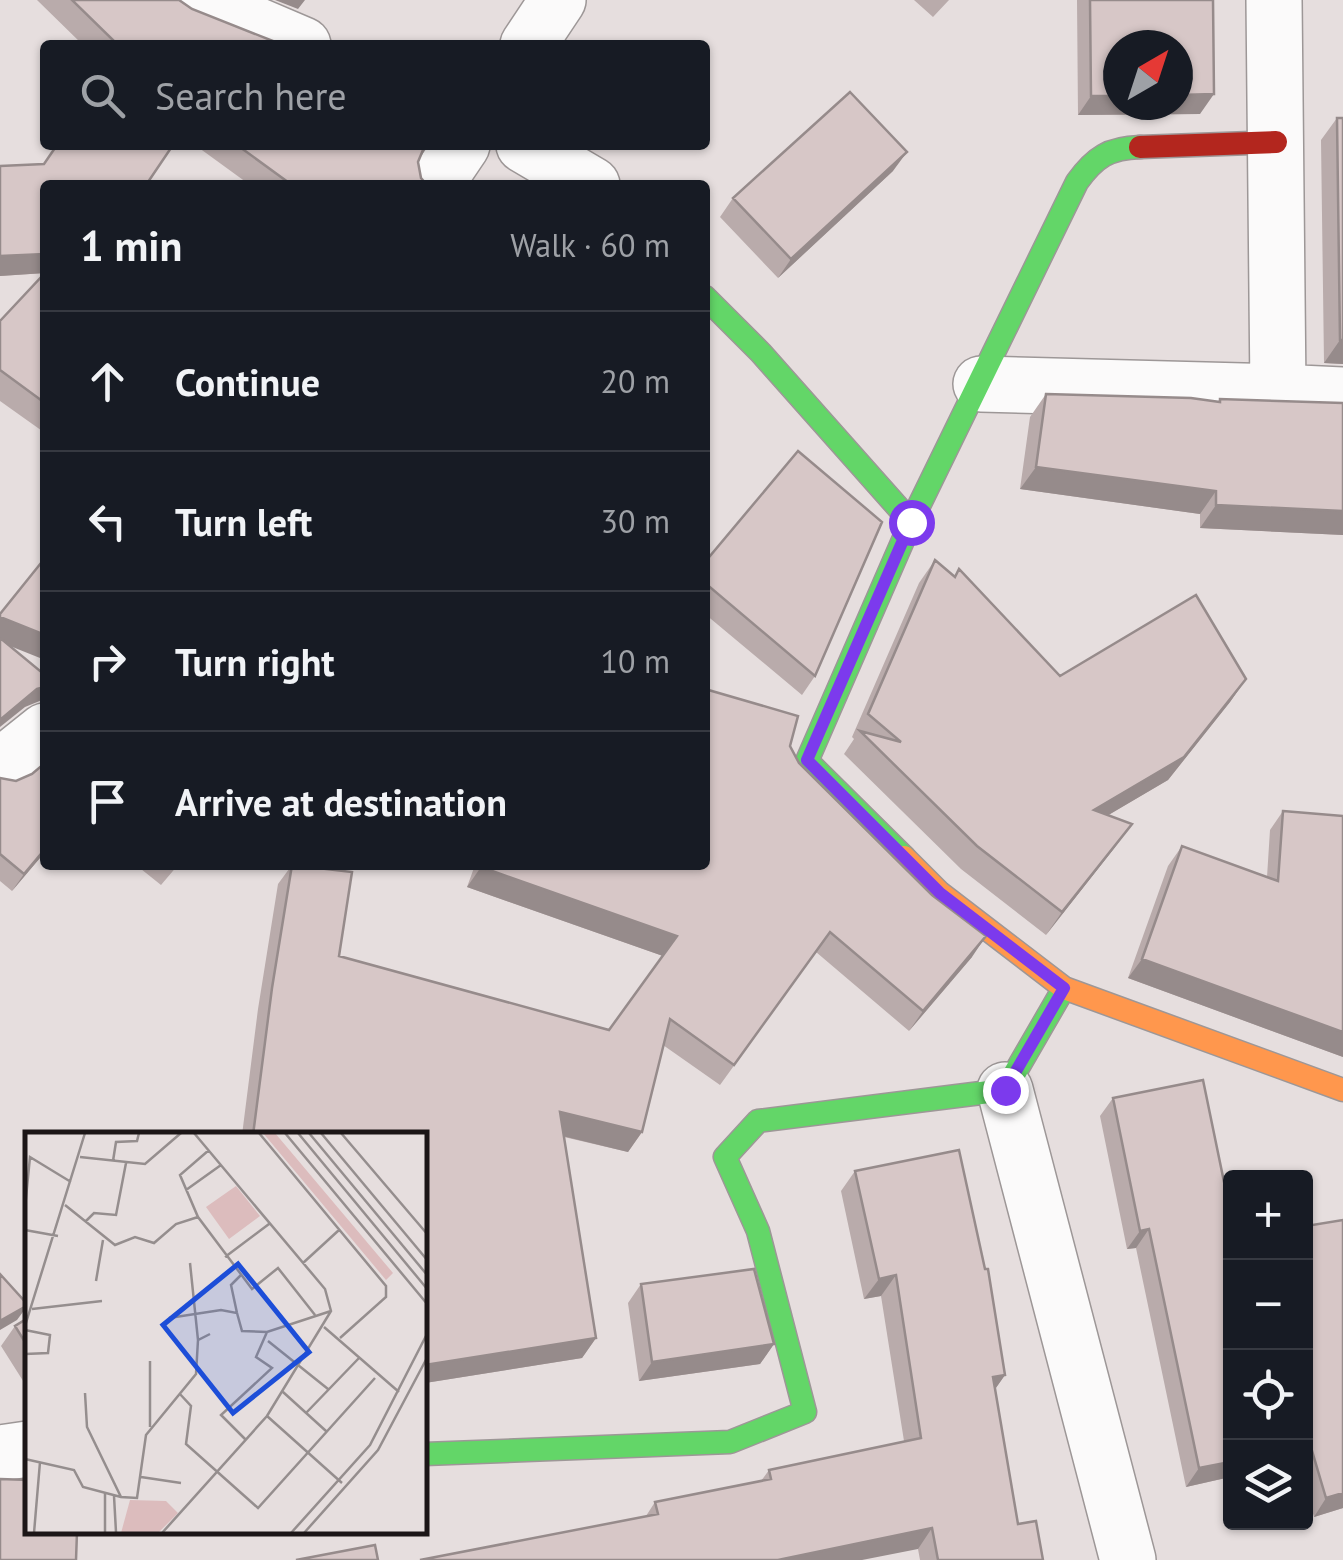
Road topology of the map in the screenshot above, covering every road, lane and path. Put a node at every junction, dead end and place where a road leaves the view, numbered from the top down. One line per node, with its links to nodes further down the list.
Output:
1 (188, 0): 4 (street)
2 (558, 0): 5 (street)
3 (1274, 0): 6 (street)
4 (291, 40)
5 (531, 40)
6 (1276, 142): 12 (street); 13 (street)
7 (459, 150): 9 (street)
8 (533, 150): 10 (street)
9 (438, 180)
10 (587, 180)
11 (710, 302): 15 (street)
12 (981, 384): 13 (street); 15 (street)
13 (1278, 392): 14 (street)
14 (1343, 395)
15 (911, 522): 18 (street)
16 (40, 736): 17 (street)
17 (0, 767)
18 (1064, 988): 19 (street); 20 (street)
19 (1005, 1090): 23 (street); 24 (street)
20 (1343, 1090)
21 (25, 1450): 22 (street)
22 (0, 1454)
23 (428, 1454)
24 (1128, 1560)

